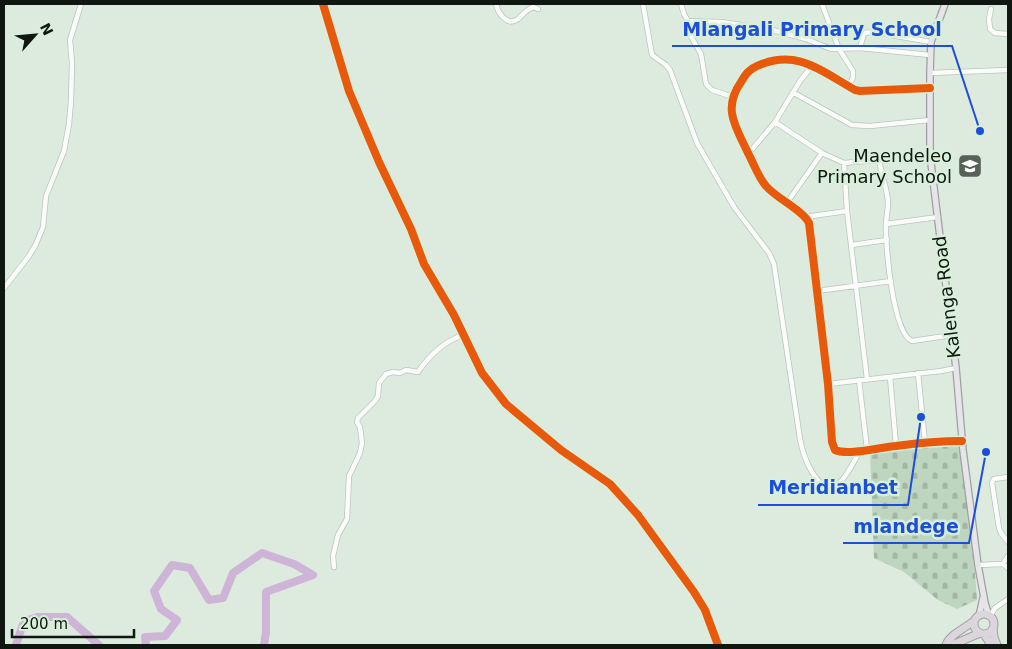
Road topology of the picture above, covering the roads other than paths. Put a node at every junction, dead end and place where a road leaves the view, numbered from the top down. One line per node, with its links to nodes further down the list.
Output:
1 (81, 4): 39 (street)
2 (323, 4): 41 (street)
3 (496, 4): 8 (street)
4 (643, 4): 53 (street)
5 (681, 4): 10 (street)
6 (822, 4): 14 (street)
7 (945, 4): 12 (main road, Kalenga Road)
8 (538, 9)
9 (991, 10): 11 (street)
10 (687, 20): 14 (street); 22 (street)
11 (1008, 34)
12 (932, 42): 13 (street); 15 (main road, Kalenga Road)
13 (860, 48): 14 (street); 15 (street)
14 (839, 49): 19 (street)
15 (930, 55): 18 (main road, Kalenga Road)
16 (812, 66): 19 (street); 21 (street); 22 (street)
17 (1008, 70): 18 (street)
18 (930, 73): 20 (main road, Kalenga Road)
19 (849, 87): 20 (street)
20 (930, 88): 23 (main road, Kalenga Road)
21 (794, 93): 23 (street); 24 (street)
22 (733, 97): 25 (street)
23 (930, 120): 27 (main road, Kalenga Road)
24 (775, 122): 25 (street); 26 (street)
25 (749, 153): 30 (street)
26 (822, 153): 29 (street); 30 (street)
27 (930, 155): 28 (street); 33 (main road, Kalenga Road)
28 (879, 159): 29 (street); 34 (street)
29 (844, 162): 31 (street)
30 (786, 204): 32 (street)
31 (847, 211): 32 (street); 36 (street)
32 (805, 217): 40 (street)
33 (938, 217): 34 (street); 42 (main road, Kalenga Road)
34 (886, 224): 35 (street)
35 (887, 240): 36 (street); 37 (street)
36 (851, 245): 38 (street)
37 (891, 281): 38 (street); 42 (street)
38 (856, 284): 40 (street); 46 (street)
39 (4, 288)
40 (817, 291): 48 (street)
41 (464, 335): 59 (street); 67 (street)
42 (952, 335): 43 (main road, Kalenga Road)
43 (956, 368): 44 (street); 49 (main road, Kalenga Road)
44 (918, 373): 45 (street); 50 (street)
45 (890, 377): 46 (street); 51 (street)
46 (867, 379): 47 (street)
47 (859, 380): 48 (street); 52 (street)
48 (828, 384): 53 (street)
49 (962, 440): 50 (street); 58 (main road, Kalenga Road)
50 (925, 443): 51 (street)
51 (896, 446): 52 (street)
52 (866, 449): 53 (street)
53 (860, 451)
54 (1008, 477): 55 (street)
55 (1008, 542)
56 (1008, 556): 57 (street)
57 (1003, 564): 58 (street); 60 (street)
58 (978, 565): 61 (main road, Kalenga Road)
59 (334, 568)
60 (1008, 568)
61 (983, 591): 63 (main road, Kalenga Road); 64 (main road, Kalenga Road)
62 (1008, 599): 63 (street)
63 (989, 616): 64 (highway); 65 (highway)
64 (977, 618): 66 (highway); 68 (highway)
65 (993, 628): 66 (highway); 71 (highway)
66 (982, 634): 69 (highway); 70 (highway)
67 (718, 645)
68 (946, 645)
69 (952, 645)
70 (991, 645)
71 (997, 645)

